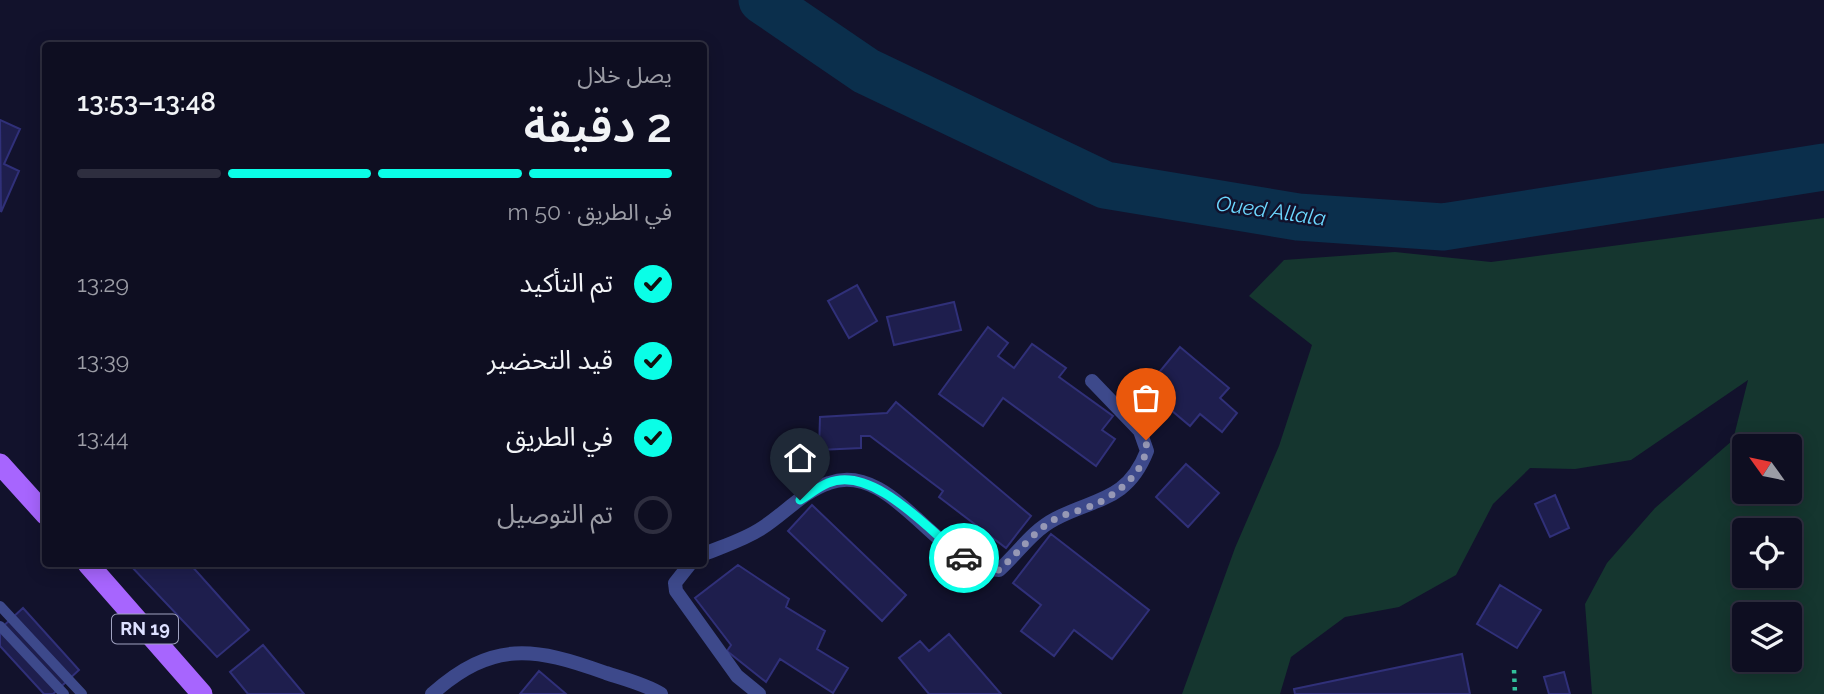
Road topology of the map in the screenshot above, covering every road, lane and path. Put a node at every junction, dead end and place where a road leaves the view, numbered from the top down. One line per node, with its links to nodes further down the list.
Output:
1 (1092, 381): 4 (street)
2 (1, 466): 3 (main road)
3 (42, 511)
4 (707, 553)
5 (91, 567): 12 (main road, RN 19)
6 (688, 567): 15 (street)
7 (0, 606): 11 (lane)
8 (0, 625): 10 (lane)
9 (1514, 670): 16 (path)
10 (64, 694)
11 (82, 694)
12 (202, 694)
13 (432, 694): 14 (street)
14 (661, 694)
15 (759, 694)
16 (1515, 694)

